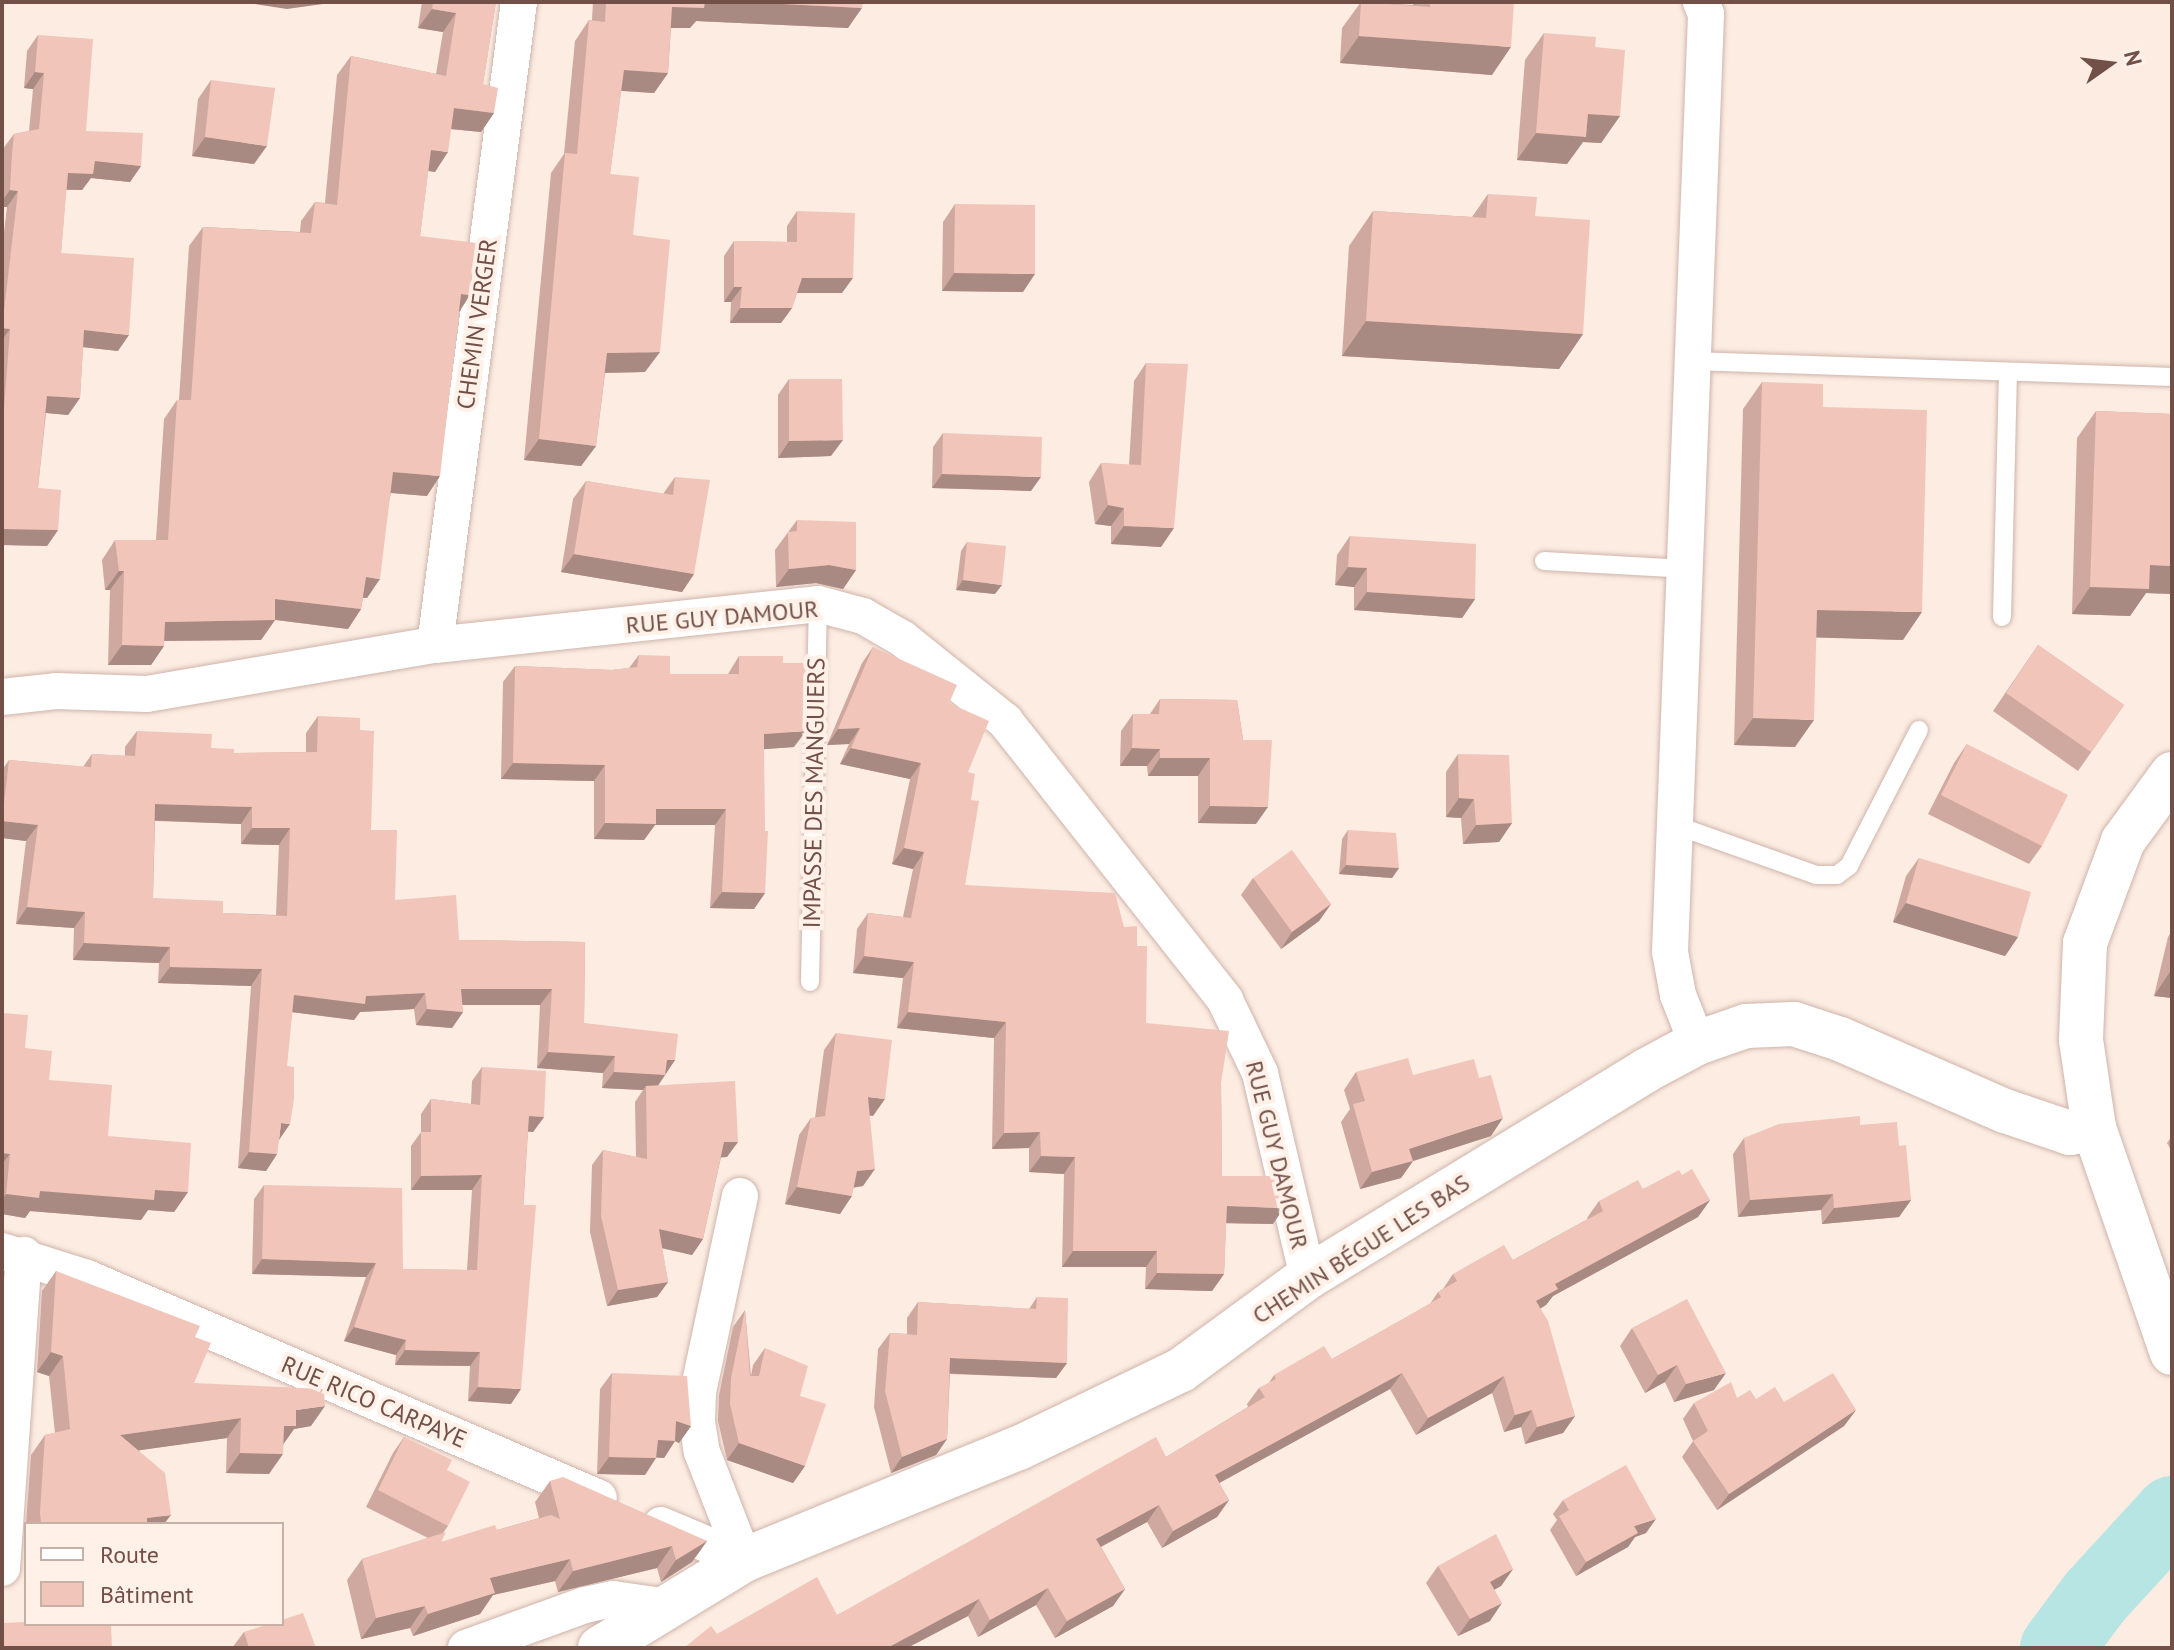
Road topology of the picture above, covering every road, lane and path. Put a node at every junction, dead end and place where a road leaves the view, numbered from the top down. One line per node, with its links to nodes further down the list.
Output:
1 (519, 2): 10 (street, CHEMIN VERGER)
2 (1701, 2): 3 (street)
3 (1693, 361): 4 (lane); 7 (street)
4 (2008, 372): 5 (lane); 9 (lane)
5 (2172, 377)
6 (1544, 561): 7 (lane)
7 (1685, 569): 14 (street)
8 (818, 604): 10 (street, RUE GUY DAMOUR); 15 (lane, IMPASSE DES MANGUIERS); 20 (street, RUE GUY DAMOUR)
9 (2002, 617)
10 (435, 645): 11 (street, RUE GUY DAMOUR)
11 (2, 697)
12 (1919, 730): 14 (lane)
13 (2172, 774): 17 (street)
14 (1675, 825): 16 (street)
15 (810, 982)
16 (1697, 1043): 17 (street, CHEMIN BÉGUE LES BAS); 20 (street, CHEMIN BÉGUE LES BAS)
17 (2094, 1128): 21 (street)
18 (740, 1196): 22 (street)
19 (13, 1253): 22 (street, RUE RICO CARPAYE); 23 (street)
20 (1308, 1277): 22 (street, CHEMIN BÉGUE LES BAS)
21 (2172, 1353)
22 (744, 1560): 24 (street, CHEMIN BÉGUE LES BAS)
23 (2, 1568)
24 (663, 1606): 25 (street); 26 (street, CHEMIN BÉGUE LES BAS)
25 (466, 1648)
26 (600, 1648)

